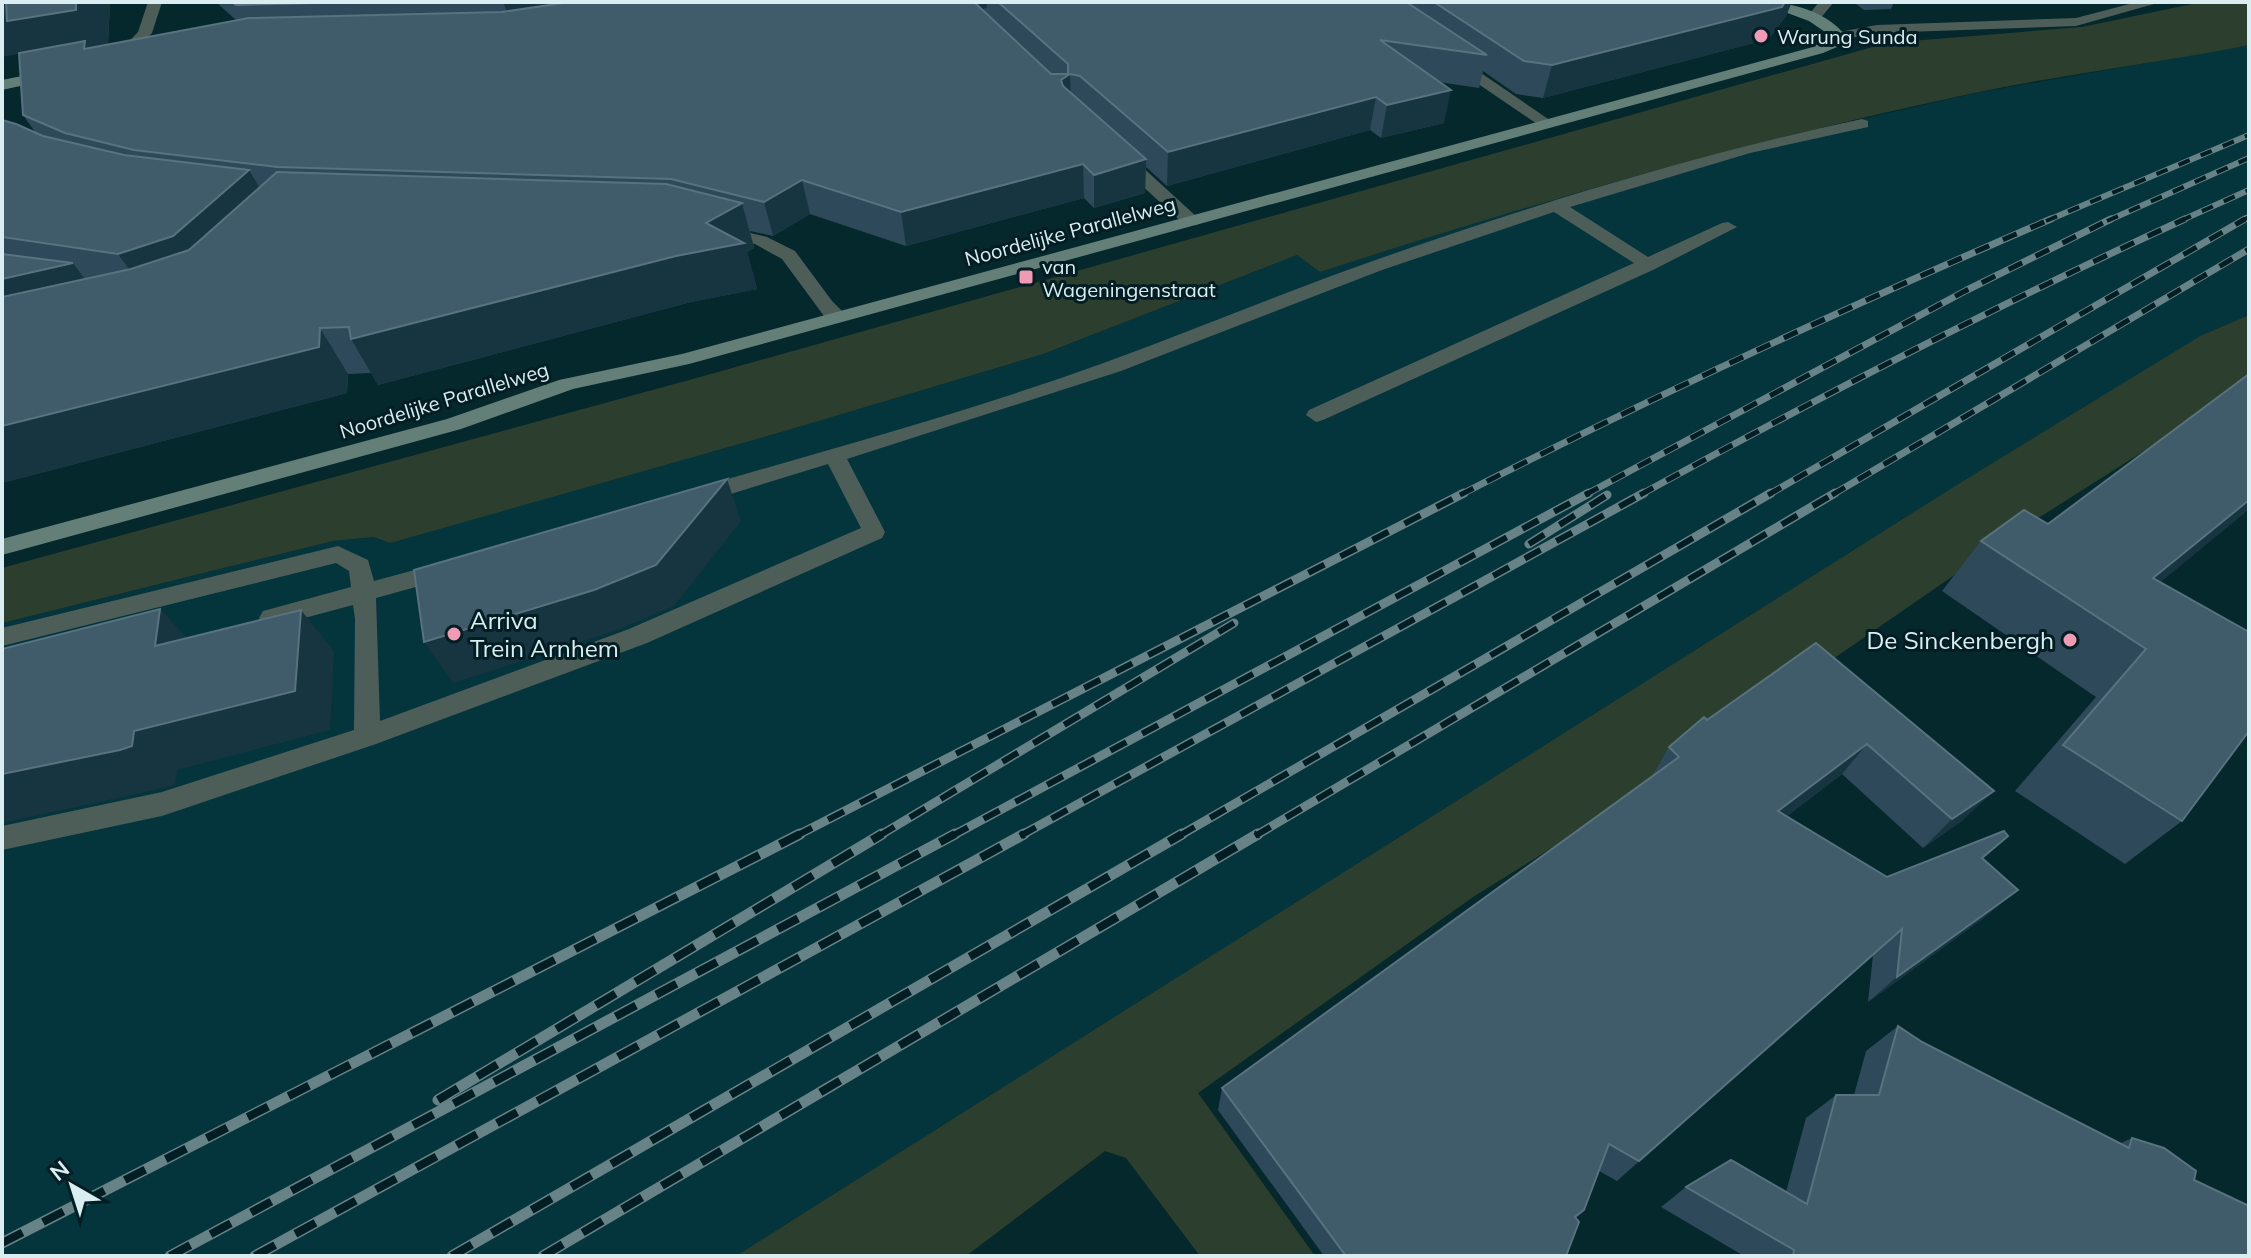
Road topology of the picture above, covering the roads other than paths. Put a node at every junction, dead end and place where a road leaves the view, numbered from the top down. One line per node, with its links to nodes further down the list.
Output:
1 (155, 2): 8 (street)
2 (1765, 2): 5 (street)
3 (1827, 2): 5 (street)
4 (2154, 2): 6 (street, Noordelijke Parallelweg)
5 (1814, 17): 6 (street)
6 (1839, 36): 11 (street, Noordelijke Parallelweg)
7 (1445, 55): 11 (street)
8 (146, 58)
9 (72, 72): 10 (street)
10 (2, 85)
11 (1546, 123): 15 (street, Noordelijke Parallelweg)
12 (1862, 124): 14 (street)
13 (1106, 144): 15 (street)
14 (1556, 206): 18 (street); 21 (street)
15 (1191, 221): 19 (street, Noordelijke Parallelweg)
16 (1728, 227): 18 (street)
17 (707, 228): 19 (street)
18 (1649, 265): 20 (street)
19 (838, 317): 23 (street, Noordelijke Parallelweg)
20 (1316, 415)
21 (834, 455): 22 (street); 28 (street)
22 (674, 503)
23 (2, 547)
24 (468, 564): 25 (street)
25 (365, 594): 26 (street); 27 (street); 28 (street)
26 (244, 625)
27 (2, 637)
28 (367, 736): 29 (street)
29 (2, 838)

